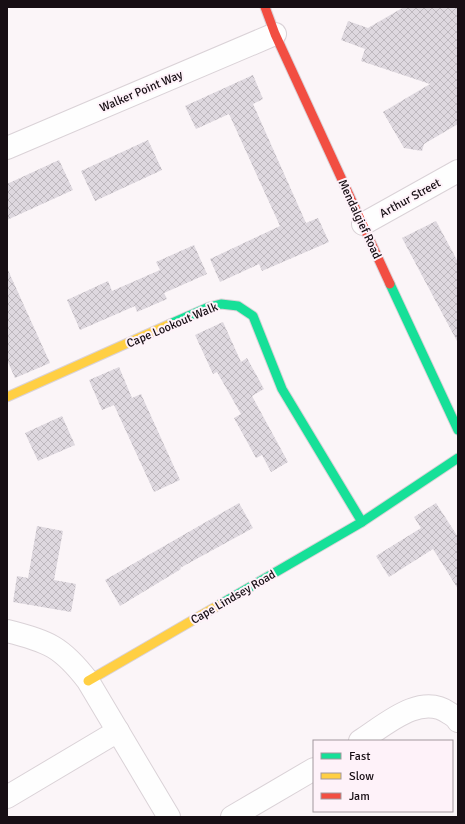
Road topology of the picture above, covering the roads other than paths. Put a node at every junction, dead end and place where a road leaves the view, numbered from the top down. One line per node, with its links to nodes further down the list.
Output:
1 (265, 7): 2 (street, Mendalgief Road)
2 (275, 34): 3 (street, Walker Point Way); 5 (street, Mendalgief Road)
3 (7, 148)
4 (458, 171): 5 (street, Arthur Street)
5 (363, 224): 7 (street, Mendalgief Road)
6 (7, 397): 9 (street, Cape Lookout Walk)
7 (458, 430)
8 (458, 458): 9 (street, Cape Lindsey Road)
9 (362, 522): 11 (street, Cape Lindsey Road)
10 (7, 631): 11 (street)
11 (88, 681): 13 (street)
12 (458, 721): 14 (street)
13 (118, 731): 16 (street); 17 (street)
14 (362, 740)
15 (313, 770): 18 (street)
16 (7, 797)
17 (169, 817)
18 (232, 817)

